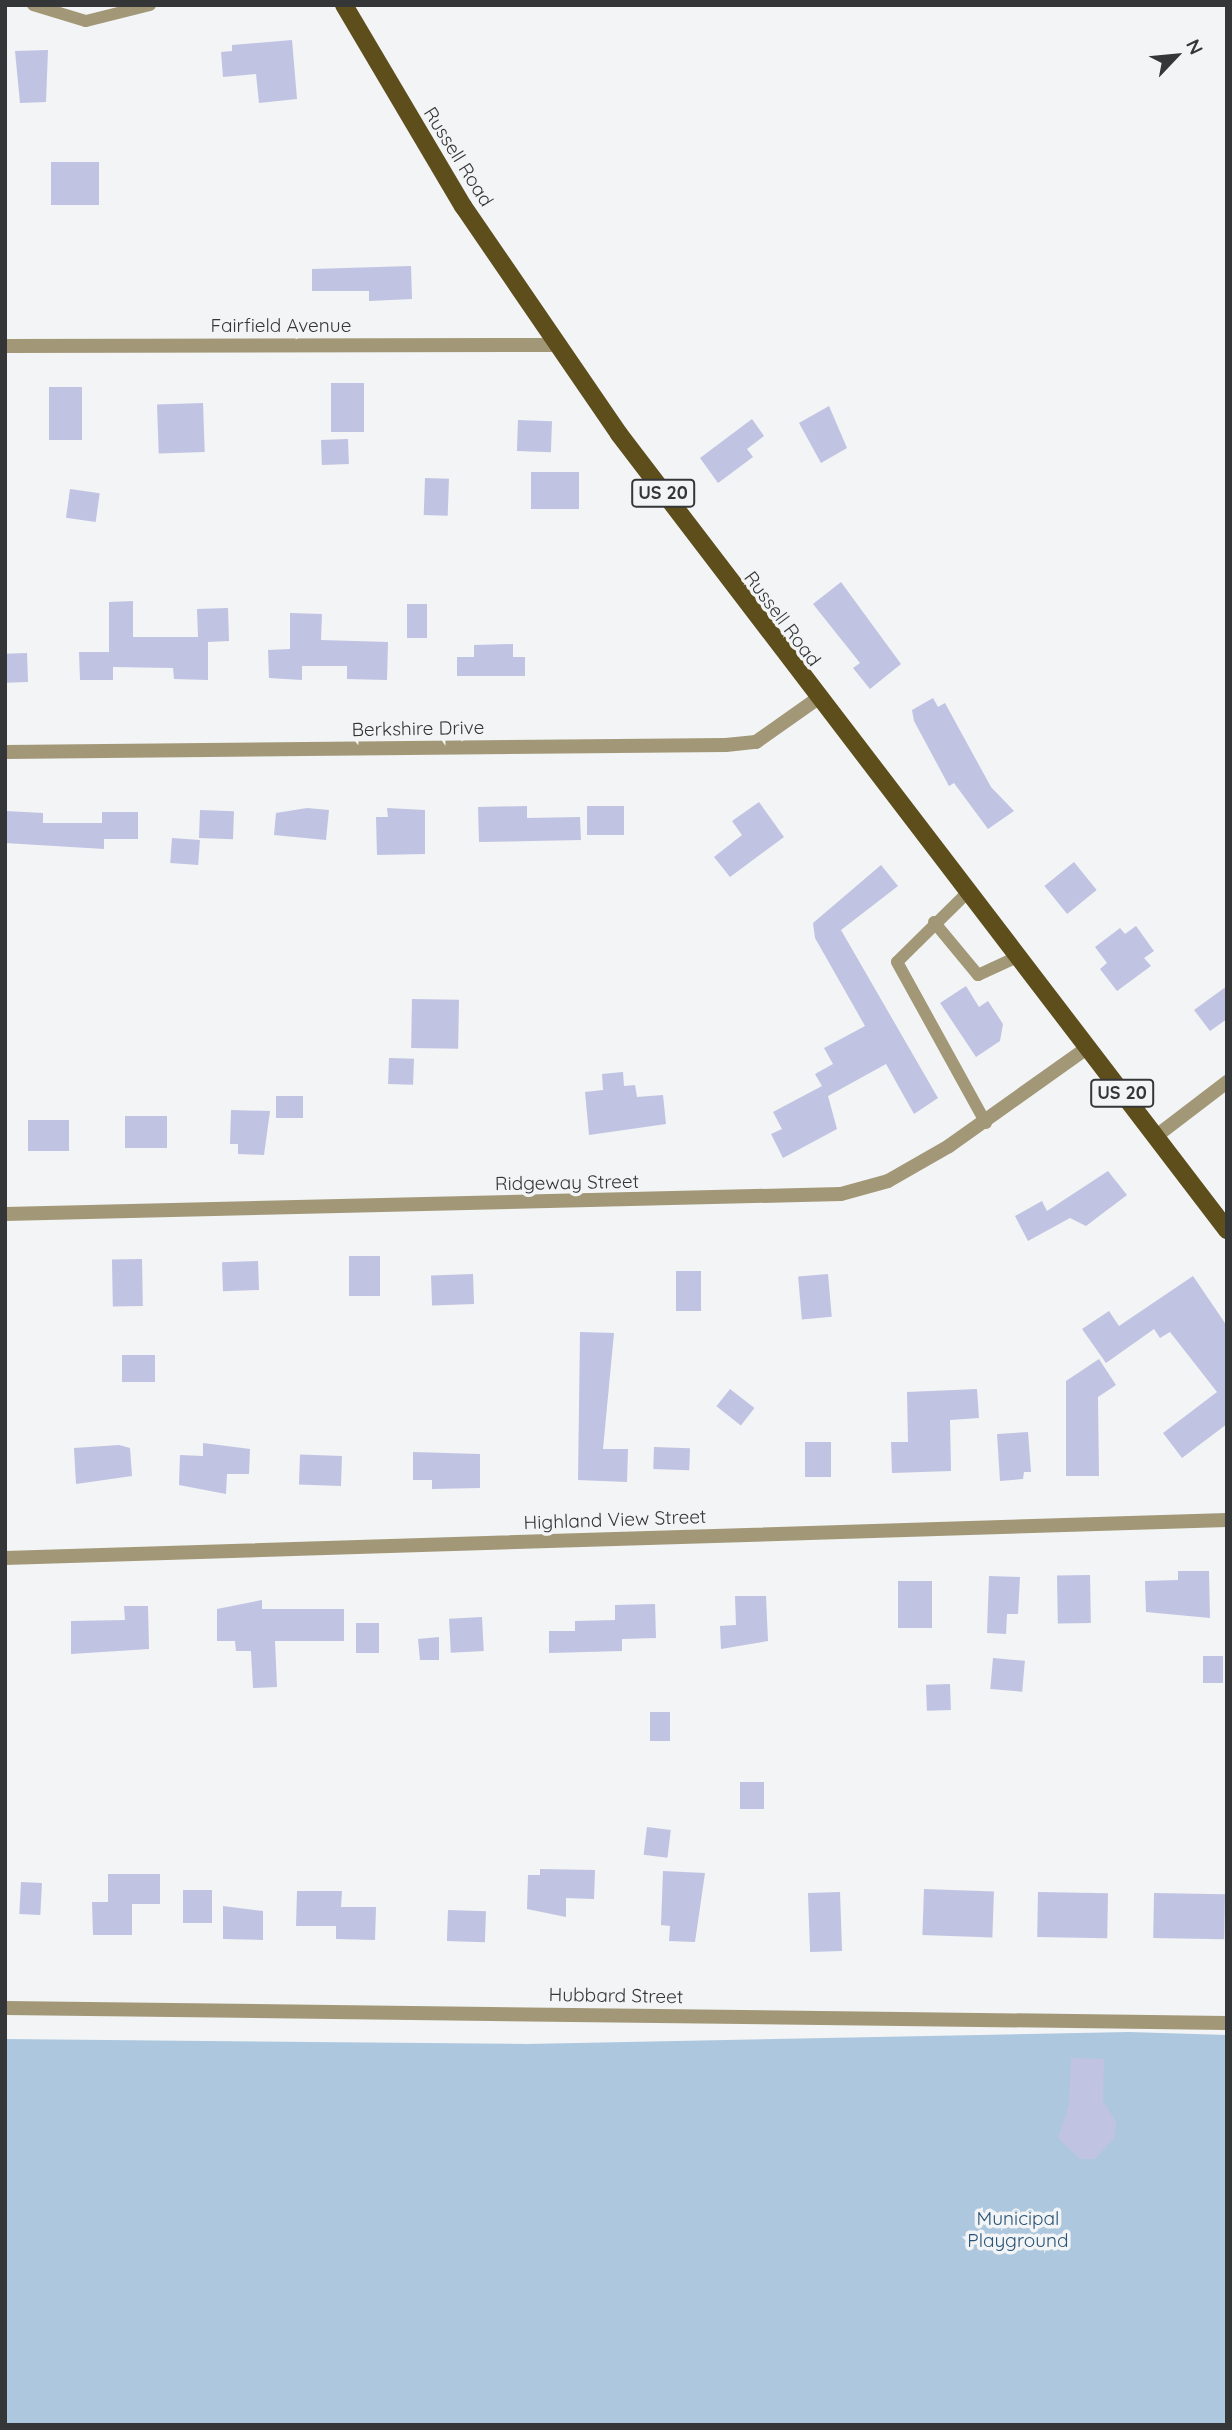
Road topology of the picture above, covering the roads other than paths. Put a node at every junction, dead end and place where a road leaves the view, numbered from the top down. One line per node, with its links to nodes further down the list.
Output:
1 (33, 5): 2 (lane)
2 (150, 5)
3 (344, 5): 4 (main road, Russell Road / US 20)
4 (556, 345): 5 (street, Fairfield Avenue); 6 (main road, Russell Road / US 20)
5 (5, 346)
6 (817, 699): 7 (street, Berkshire Drive); 8 (main road, Russell Road / US 20)
7 (5, 752)
8 (967, 893): 9 (lane); 10 (main road, Russell Road / US 20)
9 (934, 922): 10 (lane); 13 (lane)
10 (1017, 957): 11 (main road, Russell Road / US 20)
11 (1087, 1048): 13 (street, Ridgeway Street); 14 (main road, Russell Road / US 20)
12 (1227, 1082): 14 (street)
13 (986, 1122): 15 (street, Ridgeway Street)
14 (1154, 1137): 16 (main road, Russell Road / US 20)
15 (5, 1214)
16 (1227, 1230)
17 (1227, 1520): 18 (street, Highland View Street)
18 (5, 1558)
19 (5, 2008): 20 (street, Hubbard Street)
20 (1227, 2023)

